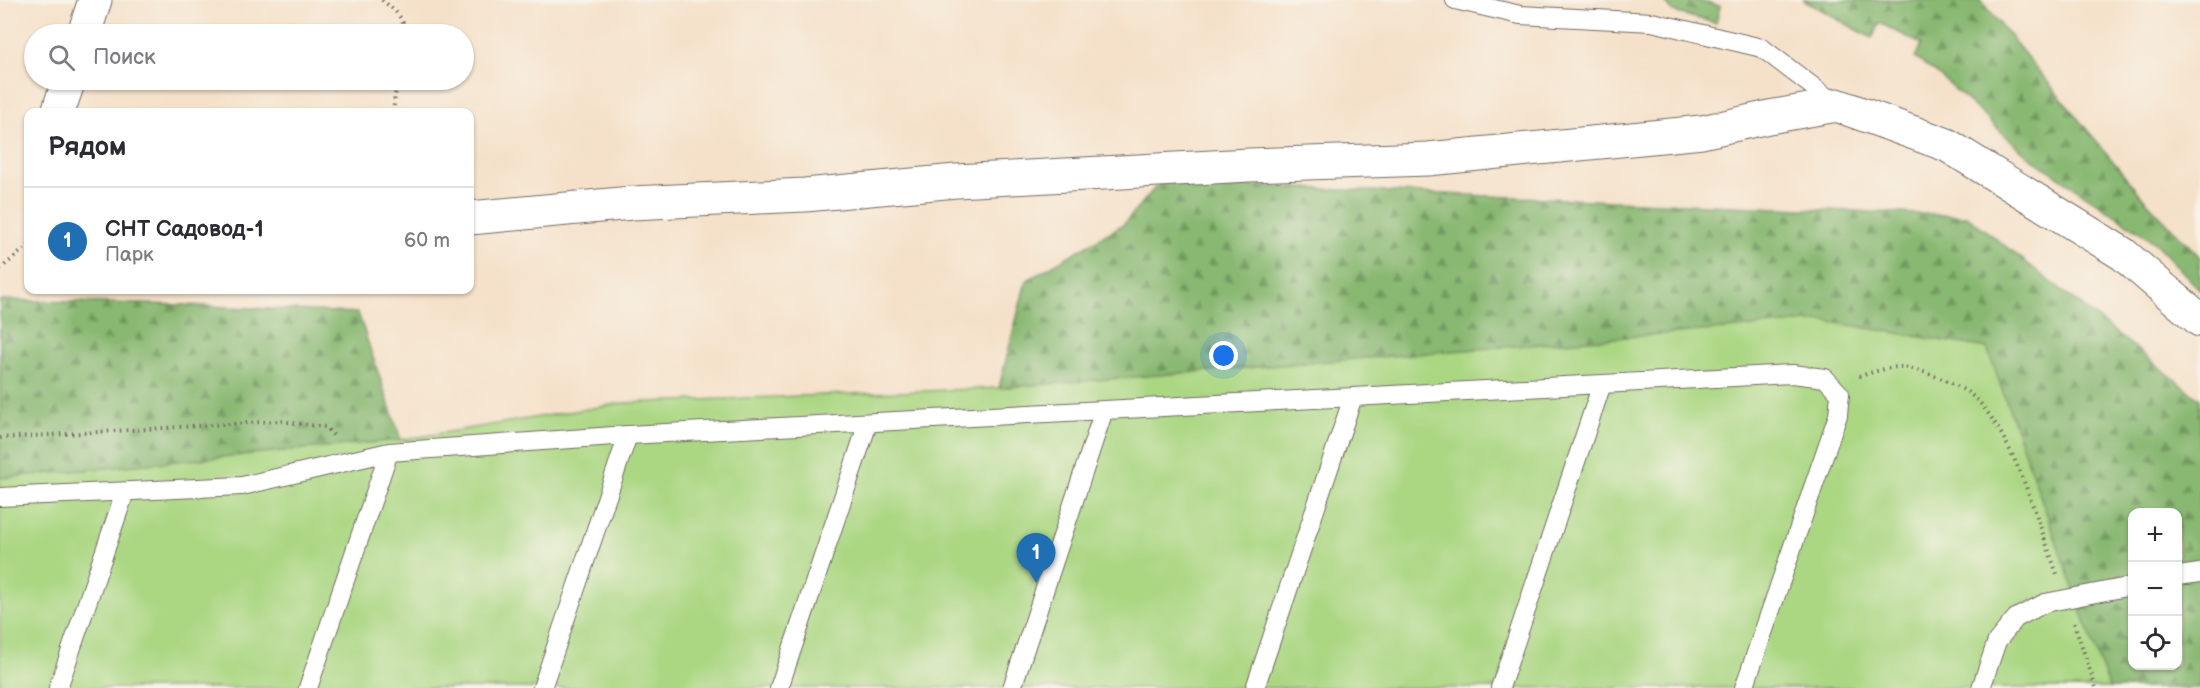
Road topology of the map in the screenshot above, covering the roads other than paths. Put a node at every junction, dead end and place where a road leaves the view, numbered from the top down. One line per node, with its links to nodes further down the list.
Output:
1 (95, 0): 3 (street)
2 (1455, 0): 5 (lane)
3 (87, 24)
4 (66, 90): 6 (street)
5 (1837, 105): 7 (street); 8 (street)
6 (59, 108)
7 (474, 218)
8 (2200, 320)
9 (1602, 384): 10 (lane); 26 (lane); 27 (lane)
10 (1353, 397): 11 (lane); 25 (lane)
11 (1104, 410): 12 (lane); 24 (lane)
12 (868, 423): 13 (lane); 23 (lane)
13 (628, 435): 14 (lane); 22 (lane)
14 (389, 452): 15 (lane); 21 (lane)
15 (124, 492): 16 (lane); 20 (lane)
16 (0, 497)
17 (2200, 573): 18 (lane)
18 (2182, 575)
19 (2128, 587): 28 (lane)
20 (57, 688)
21 (308, 688)
22 (542, 688)
23 (779, 688)
24 (1012, 688)
25 (1255, 688)
26 (1500, 688)
27 (1744, 688)
28 (1981, 688)

